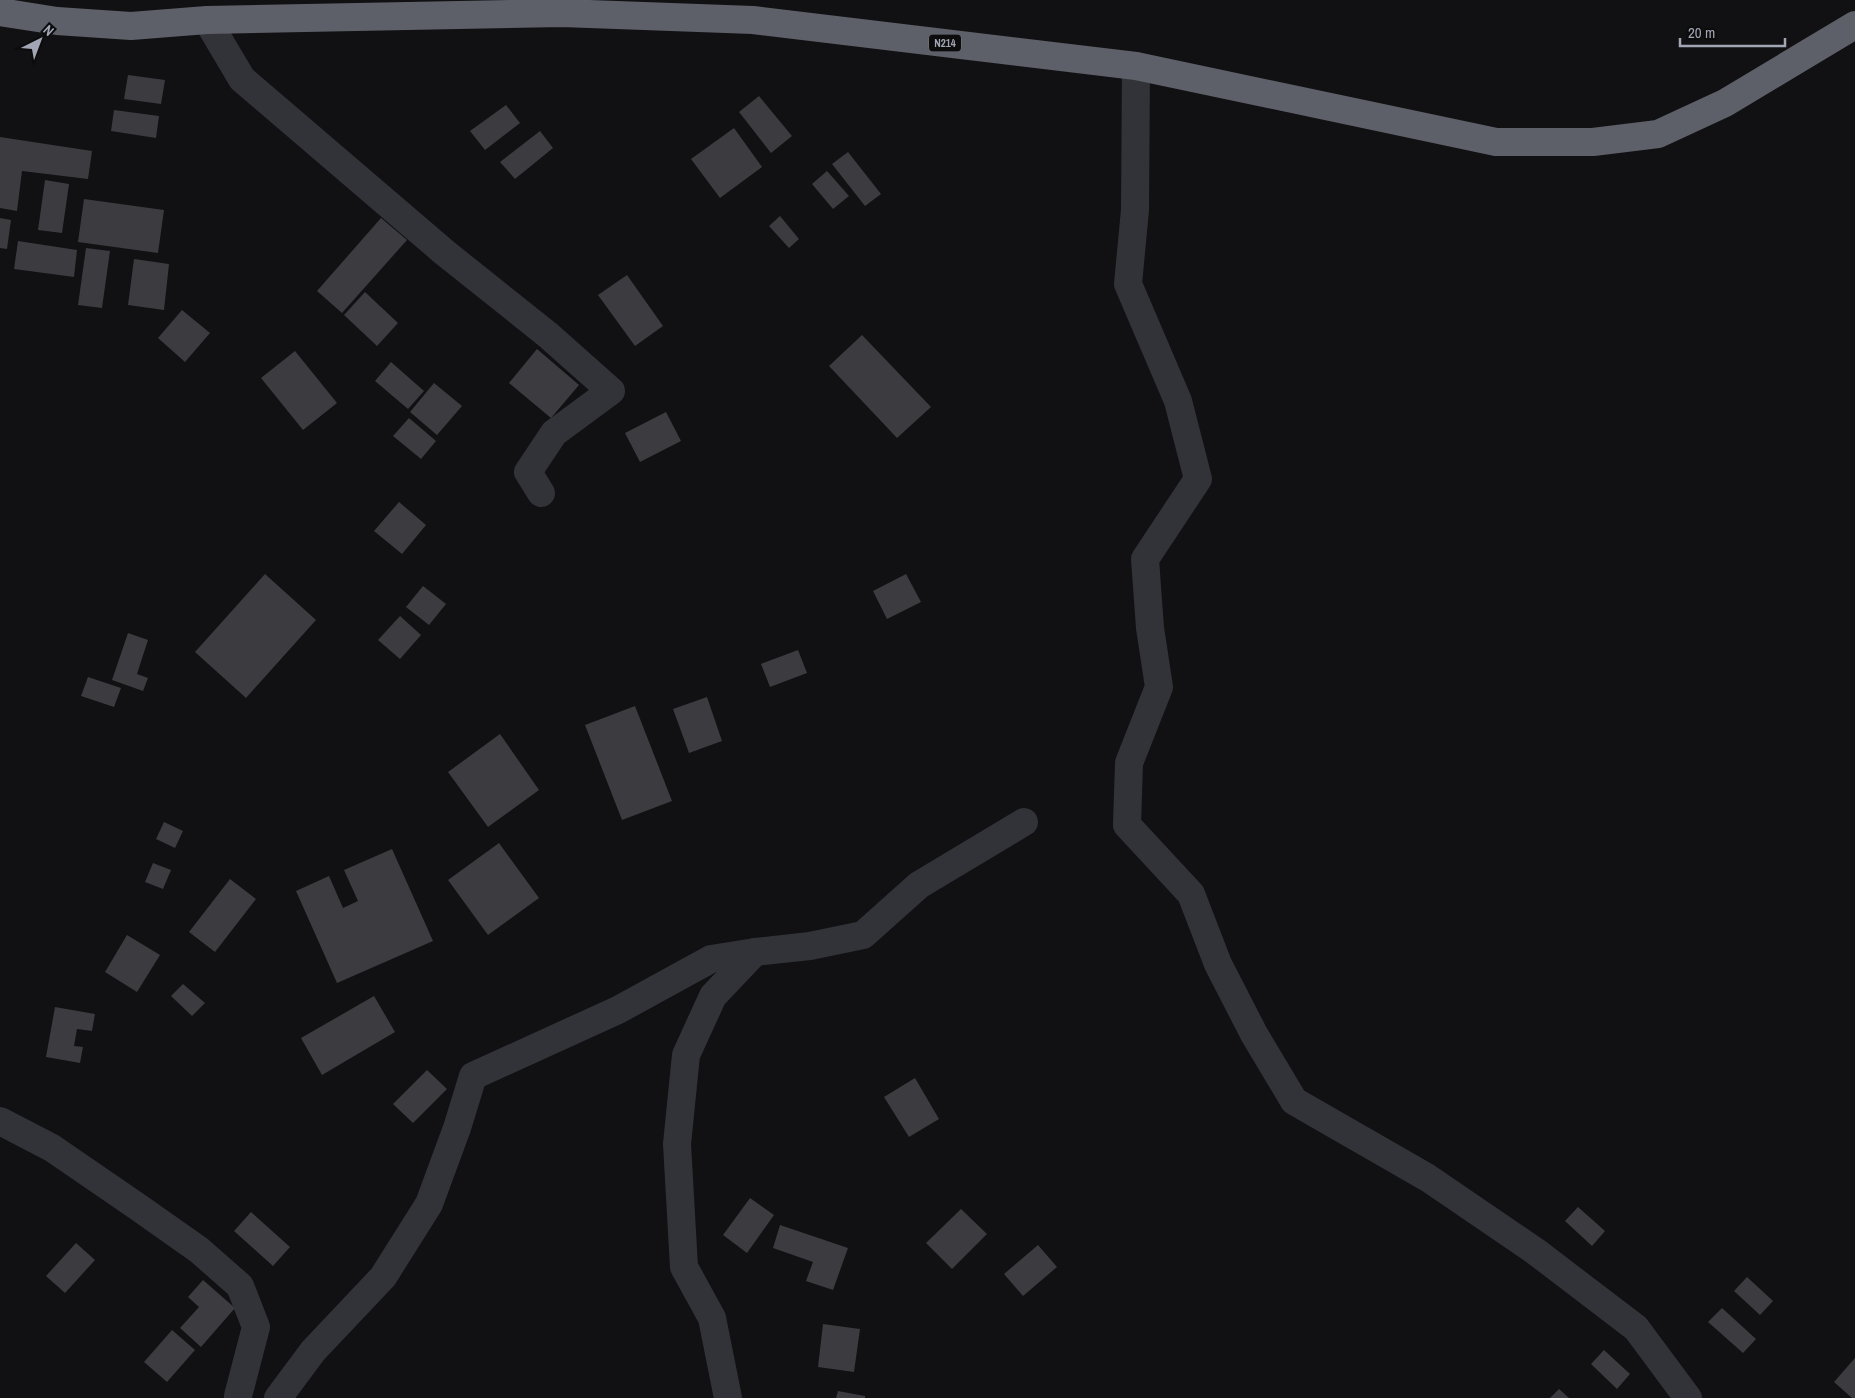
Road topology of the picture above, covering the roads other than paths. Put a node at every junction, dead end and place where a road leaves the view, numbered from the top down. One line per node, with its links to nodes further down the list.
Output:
1 (0, 12): 2 (highway, N214)
2 (208, 20): 4 (highway, N214); 5 (street)
3 (1855, 24): 4 (highway, N214)
4 (1136, 66): 12 (street)
5 (541, 493)
6 (1024, 822): 7 (street)
7 (755, 952): 10 (street); 11 (street)
8 (0, 1121): 9 (street)
9 (242, 1397)
10 (278, 1398)
11 (728, 1398)
12 (1688, 1398)

